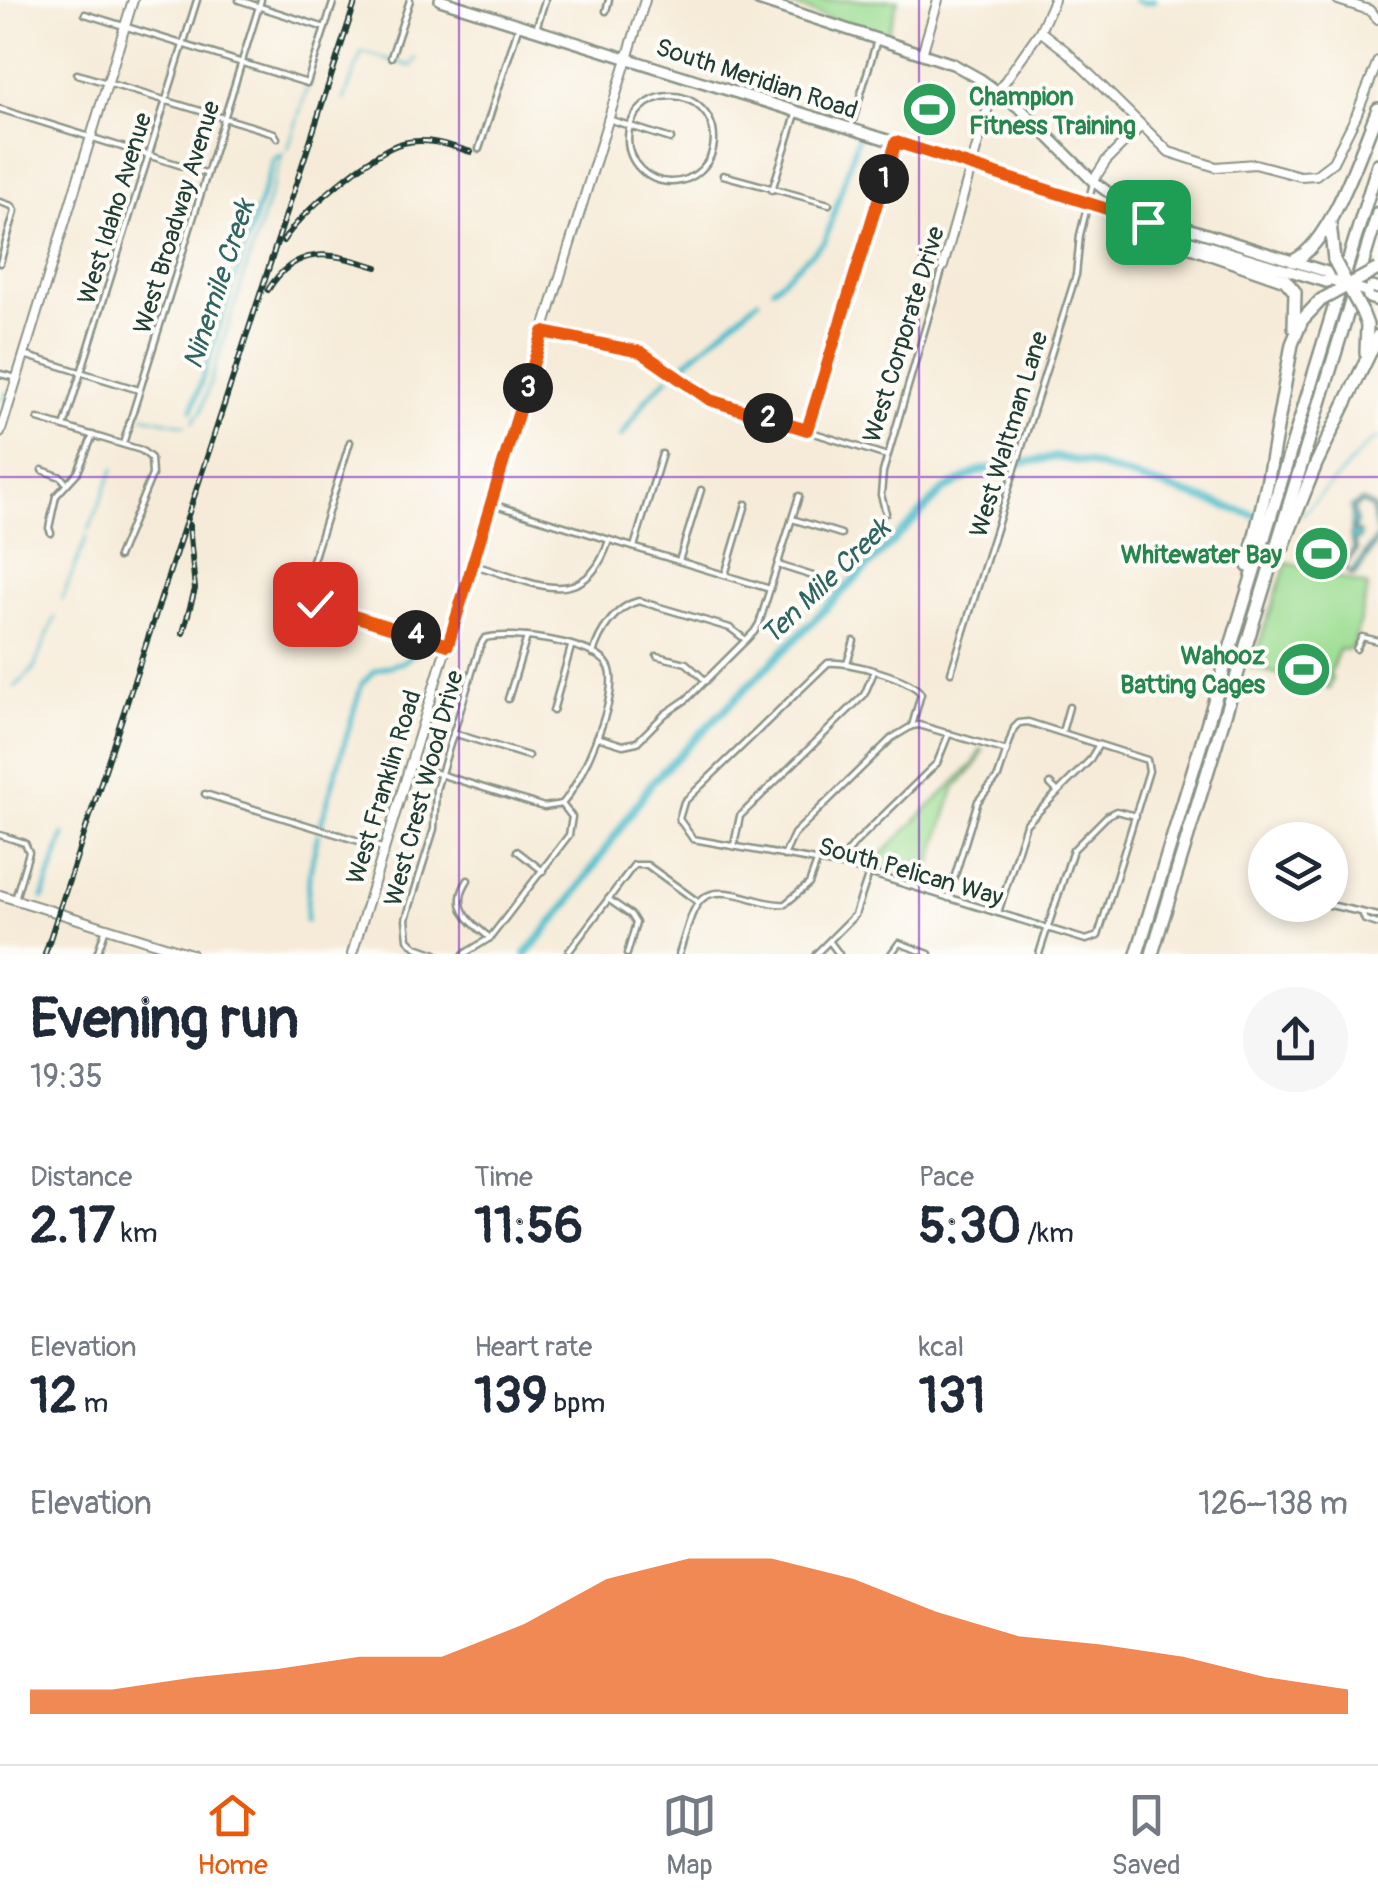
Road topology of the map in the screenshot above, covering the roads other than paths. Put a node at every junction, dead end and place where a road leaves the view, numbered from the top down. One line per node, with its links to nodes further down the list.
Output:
1 (134, 0): 20 (street)
2 (197, 0): 25 (street, West Idaho Avenue)
3 (239, 0): 14 (street)
4 (334, 0): 21 (street)
5 (410, 0): 27 (street)
6 (440, 0): 15 (main road, South Meridian Road)
7 (545, 0): 22 (street)
8 (610, 0): 16 (street)
9 (645, 0): 28 (street, West Franklin Road)
10 (758, 0): 24 (main road, South Meridian Road)
11 (938, 0): 26 (street)
12 (1054, 0): 23 (street, West Corporate Drive)
13 (1338, 0): 18 (street)
14 (260, 3): 21 (street); 29 (street, West Broadway Avenue)
15 (476, 5): 19 (main road, South Meridian Road)
16 (606, 11)
17 (85, 14): 20 (street)
18 (1378, 18)
19 (520, 24): 22 (main road, South Meridian Road); 47 (street)
20 (125, 26): 25 (street); 32 (street)
21 (325, 28): 29 (street)
22 (536, 30): 28 (main road, South Meridian Road)
23 (1040, 31): 33 (street, West Corporate Drive); 41 (street)
24 (877, 40): 26 (main road, South Meridian Road); 42 (street)
25 (182, 44): 29 (street); 34 (street, West Idaho Avenue)
26 (922, 54): 33 (main road, South Meridian Road)
27 (391, 57)
28 (627, 58): 37 (main road, South Meridian Road); 39 (street, West Franklin Road)
29 (242, 62): 38 (street, West Broadway Avenue)
30 (1378, 62): 41 (street)
31 (77, 74): 32 (street)
32 (108, 83): 34 (street); 43 (street)
33 (997, 90): 50 (street, West Corporate Drive); 53 (main road, South Meridian Road)
34 (165, 100): 38 (street); 48 (street, West Idaho Avenue)
35 (0, 109): 43 (street)
36 (1378, 109): 59 (highway)
37 (796, 111): 42 (main road, South Meridian Road); 54 (street)
38 (225, 118): 44 (street); 51 (street, West Broadway Avenue)
39 (608, 119): 40 (street); 70 (street, West Franklin Road)
40 (630, 126): 40 (street); 45 (street)
41 (1141, 126): 53 (street)
42 (850, 128): 46 (main road, South Meridian Road)
43 (91, 138): 48 (street); 73 (street)
44 (277, 138)
45 (671, 139)
46 (896, 142): 50 (main road, South Meridian Road); 82 (street)
47 (479, 149)
48 (148, 156): 51 (street); 75 (street, West Idaho Avenue)
49 (1378, 164): 109 (highway)
50 (972, 166): 57 (main road, South Meridian Road); 63 (street, West Corporate Drive)
51 (208, 174): 78 (street, West Broadway Avenue)
52 (722, 175): 54 (street)
53 (1093, 182): 57 (street, West Waltman Lane); 60 (main road, South Meridian Road)
54 (772, 190): 56 (street)
55 (0, 202): 62 (street)
56 (829, 204)
57 (1086, 204): 60 (main road, South Meridian Road); 121 (street, West Waltman Lane)
58 (1378, 213): 119 (highway)
59 (1330, 219): 61 (highway); 66 (highway, bridge)
60 (1174, 230): 61 (main road, South Meridian Road); 65 (main road, South Meridian Road); 72 (highway)
61 (1294, 261): 65 (main road, South Meridian Road)
62 (0, 262)
63 (944, 266): 88 (street, West Corporate Drive)
64 (1378, 269): 66 (highway, bridge)
65 (1332, 280): 66 (main road, South Meridian Road, bridge)
66 (1348, 286): 68 (main road, South Meridian Road, bridge); 72 (highway, bridge); 74 (highway, bridge)
67 (1378, 289): 68 (main road, South Meridian Road)
68 (1365, 291): 69 (main road, South Meridian Road)
69 (1378, 301)
70 (543, 332): 82 (street); 93 (street, West Franklin Road)
71 (1378, 336): 74 (highway)
72 (1292, 344): 109 (highway)
73 (24, 355): 75 (street); 77 (street)
74 (1366, 358): 119 (highway)
75 (82, 372): 78 (street); 81 (street, West Idaho Avenue)
76 (0, 374): 77 (street)
77 (17, 378): 79 (street)
78 (140, 390): 86 (street, West Broadway Avenue)
79 (4, 408): 83 (street)
80 (38, 419): 81 (street)
81 (64, 427): 84 (street)
82 (807, 430): 88 (street)
83 (0, 433)
84 (94, 435): 86 (street); 90 (street)
85 (350, 442): 113 (street)
86 (124, 444): 101 (street)
87 (662, 454): 100 (street)
88 (887, 456): 95 (street, West Corporate Drive)
89 (42, 470): 90 (street)
90 (68, 484): 97 (street)
91 (701, 490): 102 (street)
92 (799, 496): 96 (street)
93 (492, 504): 99 (street); 103 (street, West Franklin Road)
94 (746, 504): 105 (street)
95 (886, 513)
96 (792, 519): 98 (street); 104 (street)
97 (51, 533)
98 (841, 534)
99 (609, 540): 100 (street); 103 (street)
100 (634, 547): 102 (street)
101 (118, 557)
102 (679, 561): 105 (street)
103 (473, 565): 113 (street, West Franklin Road)
104 (778, 565): 106 (street); 107 (street)
105 (724, 575): 107 (street)
106 (826, 583)
107 (770, 589): 110 (street)
108 (527, 637): 114 (street); 123 (street); 128 (street, West Crest Wood Drive)
109 (1234, 639): 178 (highway)
110 (746, 640): 116 (street); 122 (street)
111 (854, 641): 118 (street)
112 (1378, 641): 115 (street)
113 (448, 645): 134 (street, West Franklin Road)
114 (571, 647): 116 (street); 125 (street)
115 (1356, 649)
116 (593, 654): 130 (street)
117 (657, 656): 122 (street)
118 (848, 664): 120 (street); 142 (street, South Pelican Way)
119 (1239, 668): 179 (highway)
120 (874, 672): 126 (street); 142 (street)
121 (952, 672)
122 (706, 681): 130 (street)
123 (508, 699)
124 (1069, 708): 127 (street)
125 (553, 712)
126 (912, 726): 129 (street); 145 (street)
127 (1062, 732): 131 (street); 132 (street)
128 (453, 733): 133 (street); 135 (street, West Crest Wood Drive)
129 (949, 734): 132 (street); 147 (street)
130 (597, 737): 139 (street)
131 (1099, 744): 137 (street); 140 (street)
132 (1006, 751): 152 (street)
133 (528, 756)
134 (411, 765): 135 (street); 143 (street, West Franklin Road)
135 (440, 774): 139 (street); 168 (street, West Crest Wood Drive)
136 (1050, 784): 137 (street)
137 (1058, 792): 157 (street)
138 (205, 794): 143 (street)
139 (562, 804): 148 (street)
140 (1136, 816): 162 (street); 162 (street, South Pelican Way)
141 (0, 835): 154 (street)
142 (734, 845): 145 (street, South Pelican Way)
143 (385, 849): 167 (street, West Franklin Road)
144 (517, 851): 148 (street)
145 (784, 856): 146 (street, South Pelican Way)
146 (816, 862): 147 (street, South Pelican Way); 155 (street)
147 (845, 866): 149 (street, South Pelican Way)
148 (544, 871): 163 (street)
149 (870, 873): 152 (street, South Pelican Way); 164 (street)
150 (468, 880): 163 (street)
151 (0, 895): 154 (street)
152 (948, 898): 157 (street, South Pelican Way)
153 (608, 899): 155 (street); 170 (street); 171 (street)
154 (15, 900): 161 (street)
155 (698, 902): 172 (street)
156 (1348, 910): 158 (street)
157 (998, 913): 162 (street, South Pelican Way)
158 (1363, 915): 159 (street); 160 (street)
159 (1378, 916)
160 (1378, 924)
161 (106, 928): 165 (street); 166 (street)
162 (1047, 928): 177 (street)
163 (490, 938): 169 (street)
164 (829, 941): 173 (street); 174 (street)
165 (97, 954)
166 (191, 954)
167 (352, 954)
168 (436, 954)
169 (464, 954)
170 (567, 954)
171 (627, 954)
172 (680, 954)
173 (816, 954)
174 (838, 954)
175 (891, 954): 176 (street)
176 (930, 954)
177 (1039, 954)
178 (1137, 954)
179 (1152, 954)

